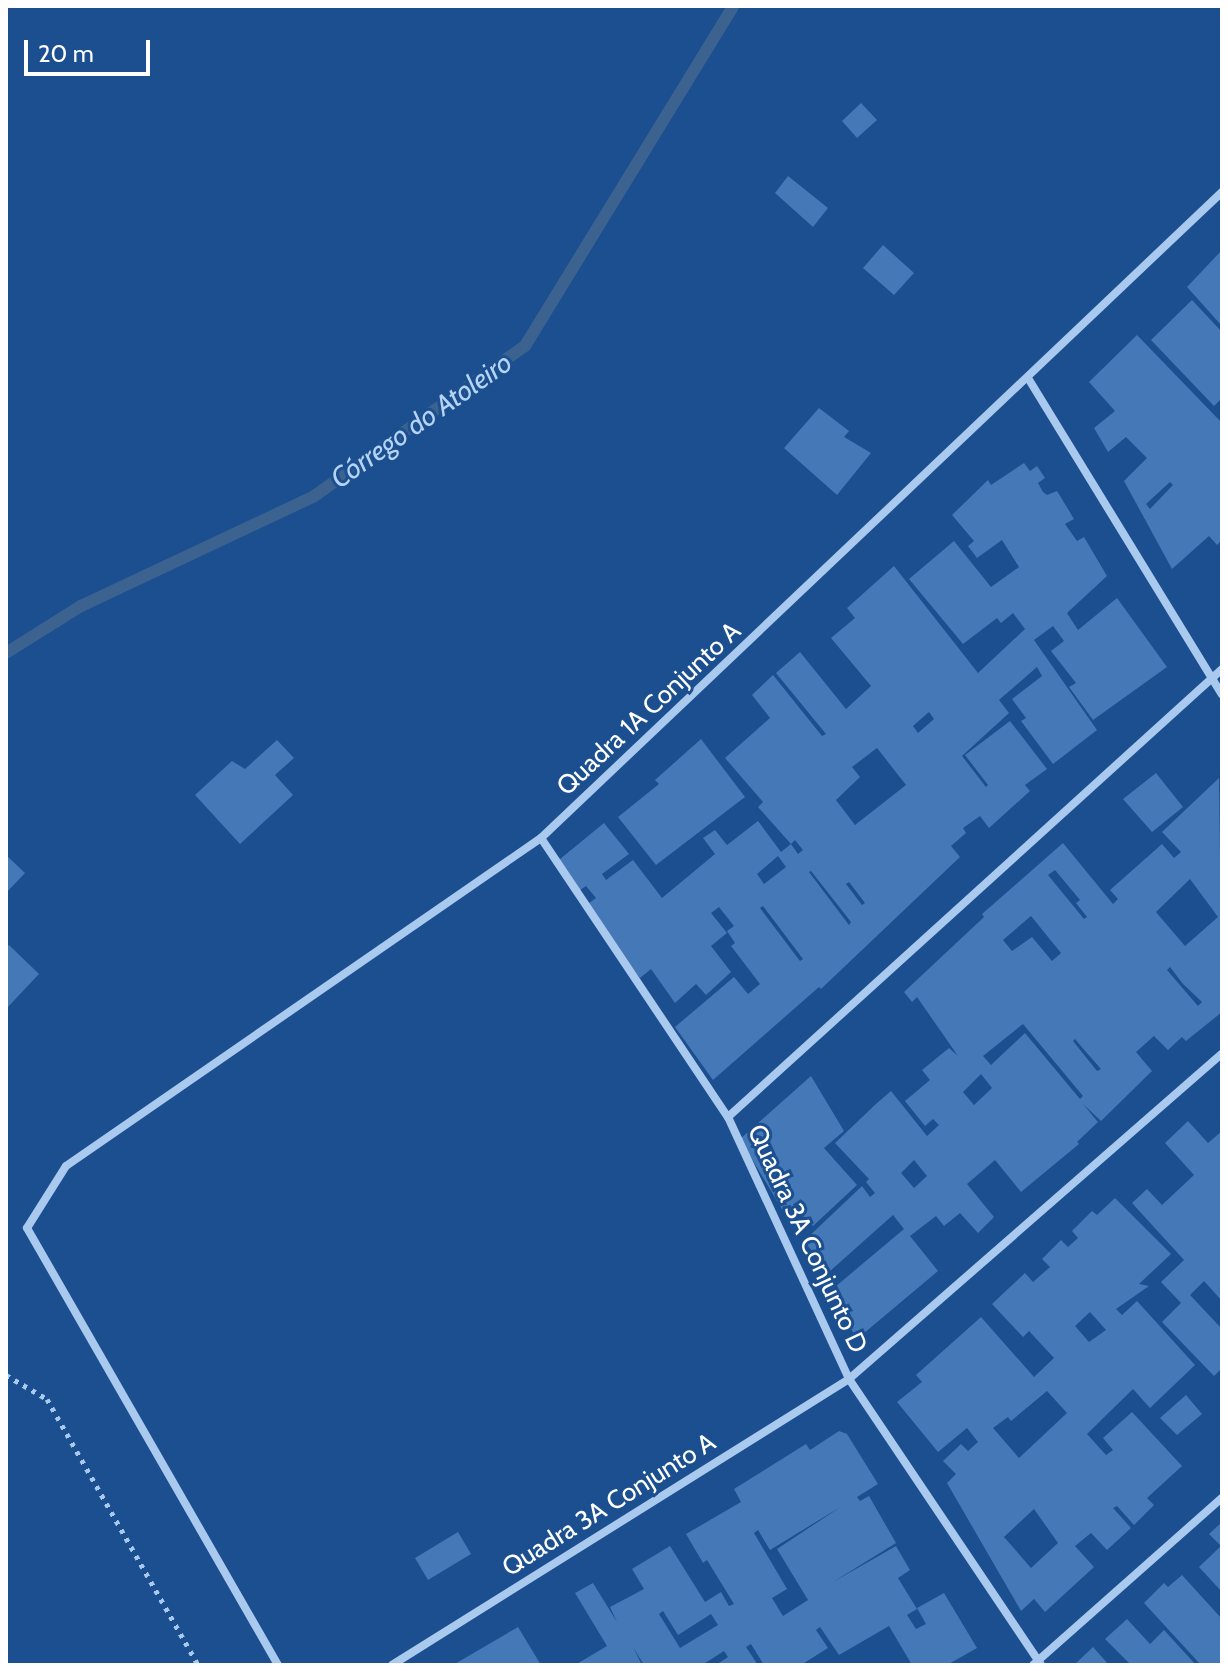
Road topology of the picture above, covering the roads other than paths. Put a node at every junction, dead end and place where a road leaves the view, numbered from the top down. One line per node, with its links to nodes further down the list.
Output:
1 (1222, 192): 2 (street, Quadra 1A Conjunto A)
2 (1028, 378): 4 (street); 6 (street, Quadra 1A Conjunto A)
3 (1222, 669): 4 (street)
4 (1212, 678): 5 (street); 8 (street)
5 (1222, 694)
6 (541, 838): 8 (street); 12 (street, Quadra 1A Conjunto A)
7 (1222, 1054): 9 (street, Quadra 3A Conjunto A)
8 (728, 1117): 9 (street, Quadra 3A Conjunto D)
9 (849, 1379): 11 (street, Quadra 3A Conjunto D); 13 (street, Quadra 3A Conjunto A)
10 (1222, 1498): 11 (street)
11 (1038, 1664)
12 (278, 1665)
13 (392, 1665)

